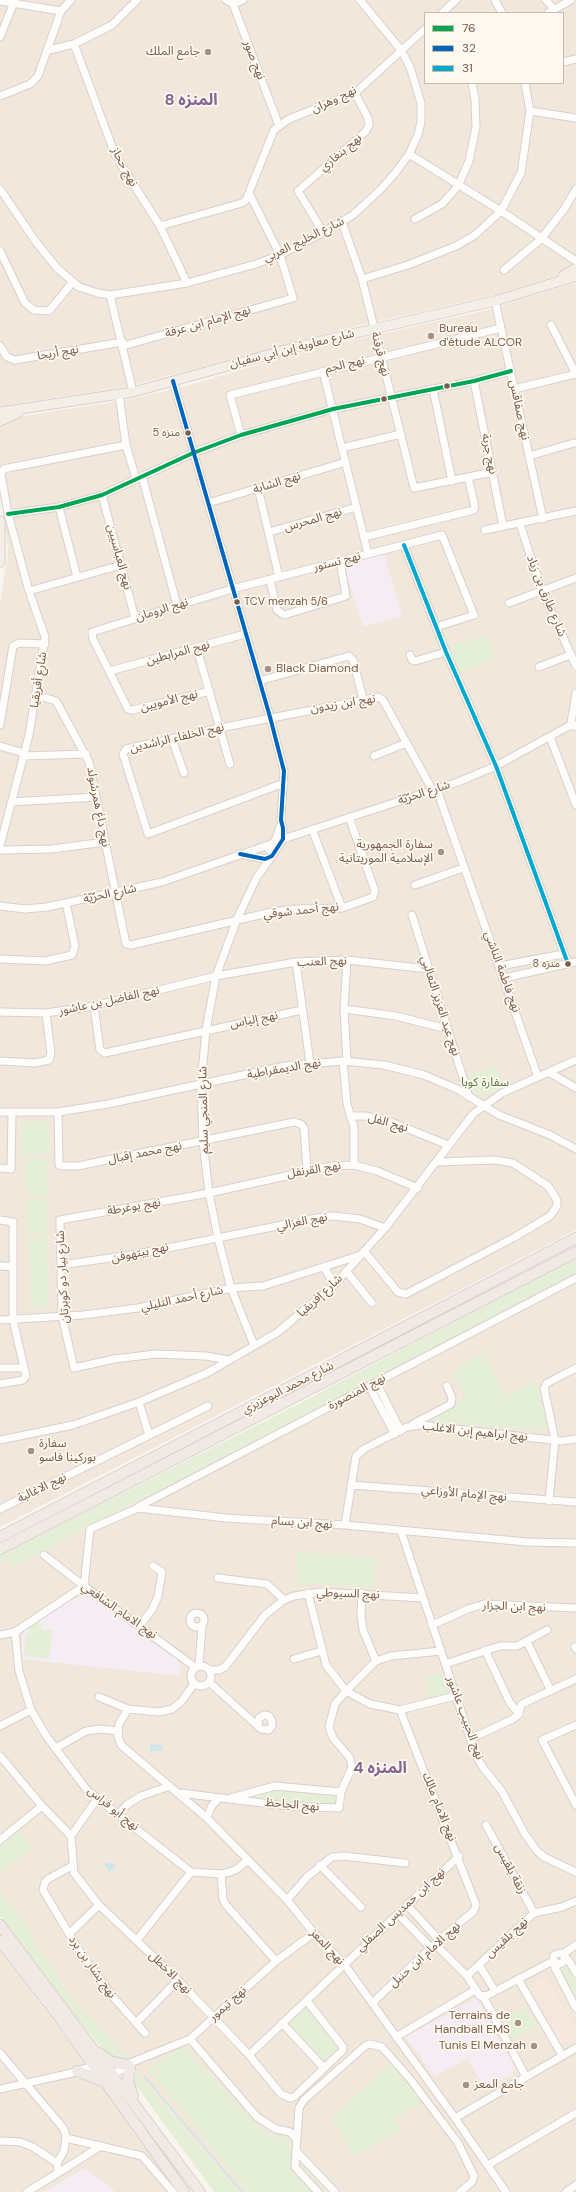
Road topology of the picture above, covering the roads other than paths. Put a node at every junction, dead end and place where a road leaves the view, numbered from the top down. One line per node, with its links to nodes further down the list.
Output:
1 (71, 0): 13 (street)
2 (137, 0): 19 (street)
3 (226, 0): 12 (street)
4 (243, 0): 12 (street)
5 (360, 0): 21 (street, شارع الخليج العربي)
6 (456, 0): 15 (street)
7 (495, 0): 16 (street)
8 (546, 0): 14 (street)
9 (571, 0): 14 (street)
10 (0, 1): 11 (street)
11 (14, 2): 13 (street); 18 (street)
12 (233, 4): 30 (street, نهج صور)
13 (60, 11): 20 (street)
14 (551, 11)
15 (443, 12)
16 (501, 12)
17 (424, 30): 21 (street, نهج وهران)
18 (0, 37)
19 (74, 44): 20 (street); 39 (street, نهج حجاز)
20 (48, 50): 27 (street)
21 (401, 50): 26 (street, نهج وهران); 31 (street, شارع الخليج العربي)
22 (576, 59): 23 (street)
23 (564, 62)
24 (472, 84): 32 (street)
25 (525, 84): 28 (street)
26 (355, 93): 30 (street, نهج وهران); 40 (street, نهج بنغازي)
27 (0, 96)
28 (530, 111): 29 (street); 36 (street)
29 (576, 118)
30 (279, 126): 35 (street)
31 (409, 154): 32 (street); 38 (street, شارع الخليج العربي)
32 (458, 186): 36 (street); 37 (street)
33 (0, 189): 48 (street, شارع الخليج العربي)
34 (576, 189): 41 (street)
35 (249, 193): 39 (street); 43 (street)
36 (501, 211): 41 (street); 47 (street)
37 (415, 219)
38 (342, 222): 40 (street, شارع الخليج العربي); 47 (street, نهج قرقنة)
39 (160, 226): 49 (street, نهج حجاز)
40 (323, 232): 43 (street, شارع الخليج العربي)
41 (541, 239): 44 (street); 45 (street)
42 (0, 251): 48 (street)
43 (280, 255): 49 (street, شارع الخليج العربي); 55 (street, نهج الإمام ابن عرفة)
44 (576, 261)
45 (504, 270)
46 (575, 274): 51 (main road, شارع معاوية إبن أبي سفيان)
47 (362, 279): 53 (street, نهج قرقنة)
48 (72, 283): 50 (street, شارع الخليج العربي)
49 (187, 283): 50 (street, شارع الخليج العربي)
50 (110, 295): 55 (street)
51 (495, 301): 53 (main road, شارع معاوية إبن أبي سفيان); 54 (street, نهج صفاقس)
52 (551, 325): 60 (street)
53 (374, 328): 57 (street, نهج قرقنة); 61 (main road, شارع معاوية إبن أبي سفيان)
54 (501, 328): 57 (street, نهج الجم); 59 (street, نهج صفاقس)
55 (123, 344): 56 (street, نهج أريحا); 65 (street)
56 (0, 346)
57 (380, 357): 58 (street, نهج الجم); 67 (street, نهج قرقنة)
58 (323, 371): 68 (street); 73 (street, نهج الجم)
59 (511, 372): 62 (street); 63 (street, نهج صفاقس)
60 (576, 374): 63 (street)
61 (173, 381): 65 (main road, شارع معاوية إبن أبي سفيان); 77 (street)
62 (474, 381): 64 (street); 80 (street, نهج جربة)
63 (514, 388): 78 (street, نهج صفاقس)
64 (433, 389): 67 (street); 83 (street)
65 (133, 392): 66 (main road, شارع معاوية إبن أبي سفيان)
66 (119, 394): 69 (main road, شارع معاوية إبن أبي سفيان); 75 (street)
67 (391, 397): 68 (street); 72 (street, نهج قرقنة)
68 (333, 409): 73 (street); 76 (street)
69 (24, 410): 70 (main road, شارع معاوية إبن أبي سفيان); 71 (main road, شارع معاوية إبن أبي سفيان)
70 (0, 412)
71 (0, 421)
72 (401, 434): 76 (street); 83 (street, نهج قرقنة)
73 (241, 435): 77 (street)
74 (574, 443): 78 (street)
75 (126, 445): 82 (street); 90 (street, شارع أفريقيا)
76 (342, 448): 79 (street)
77 (193, 453): 82 (street); 86 (street)
78 (529, 456): 91 (street, نهج صفاقس)
79 (346, 462): 84 (street, نهج الشابة); 88 (street)
80 (493, 472): 81 (street); 94 (street, نهج جربة)
81 (468, 477): 83 (street); 97 (street)
82 (139, 478): 85 (street); 111 (street)
83 (452, 481)
84 (258, 488): 86 (street, نهج الشابة); 96 (street)
85 (102, 495): 87 (street); 102 (street, نهج العباسيين)
86 (208, 503): 107 (street)
87 (59, 507): 90 (street); 103 (street)
88 (357, 507): 96 (street, نهج المحرس); 97 (street)
89 (576, 511): 91 (street)
90 (8, 514): 108 (street, شارع أفريقيا)
91 (543, 519): 93 (street)
92 (0, 521): 101 (main road)
93 (520, 524): 94 (street); 109 (street, شارع طارق بن زياد)
94 (503, 526): 95 (street)
95 (485, 530)
96 (269, 532): 104 (street)
97 (364, 537): 99 (street)
98 (404, 545): 99 (street, نهج تستور); 113 (street); 113 (street, نهج تستور)
99 (368, 554): 100 (street, نهج تستور)
100 (340, 561): 104 (street, نهج تستور); 106 (street)
101 (0, 562)
102 (121, 565): 103 (street); 112 (street, نهج العباسيين)
103 (77, 577): 108 (street)
104 (279, 577): 106 (street, نهج تستور)
105 (576, 578): 109 (street)
106 (270, 580): 107 (street, نهج تستور)
107 (232, 589): 111 (street, نهج الرومان); 114 (street)
108 (29, 591): 115 (street, شارع أفريقيا)
109 (542, 591): 110 (street); 119 (street, شارع طارق بن زياد)
110 (508, 603)
111 (177, 605): 112 (street, نهج الرومان)
112 (136, 618): 122 (street, نهج الرومان)
113 (436, 627): 117 (street)
114 (245, 634): 116 (street, نهج المرابطين); 123 (street)
115 (45, 644): 126 (street, شارع أفريقيا); 130 (street)
116 (197, 649): 122 (street, نهج المرابطين); 124 (street)
117 (446, 652): 118 (street); 140 (street)
118 (410, 655)
119 (570, 655): 120 (street, شارع طارق بن زياد); 121 (street)
120 (576, 664)
121 (539, 667)
122 (110, 671): 124 (street, نهج الأمويين)
123 (259, 681): 127 (street); 128 (street)
124 (210, 691): 131 (street)
125 (576, 693): 129 (street, شارع الحرّيّة)
126 (36, 696): 136 (street, نهج داغ همرشولد); 137 (street, شارع أفريقيا)
127 (363, 699): 128 (street, نهج ابن زيدون); 134 (street, نهج ابن زيدون)
128 (270, 717): 131 (street, نهج الخلفاء الراشدين); 142 (street)
129 (573, 724): 132 (street, شارع الحرّيّة)
130 (0, 725)
131 (220, 728): 133 (street, نهج الخلفاء الراشدين); 139 (street)
132 (550, 737): 140 (street, شارع الحرّيّة); 146 (street)
133 (172, 739): 141 (street); 142 (street, نهج الخلفاء الراشدين)
134 (406, 743): 138 (street); 143 (street, نهج ابن زيدون)
135 (0, 746): 137 (street)
136 (86, 754): 137 (street); 144 (street, نهج داغ همرشولد)
137 (23, 755): 145 (street, شارع أفريقيا)
138 (374, 756)
139 (230, 764)
140 (496, 766): 143 (street, شارع الحرّيّة); 168 (street)
141 (184, 773)
142 (284, 783): 148 (street)
143 (435, 791): 147 (street, شارع الحرّيّة); 159 (street, نهج فاطمة الناشي)
144 (96, 797): 145 (street); 151 (street, نهج داغ همرشولد)
145 (11, 802): 153 (street, شارع أفريقيا)
146 (576, 805)
147 (349, 816): 149 (street, شارع الحرّيّة); 165 (street, نهج أحمد شوقي)
148 (281, 824): 150 (street); 152 (street)
149 (312, 829): 150 (street, شارع الحرّيّة); 165 (street)
150 (283, 839): 152 (street, شارع الحرّيّة); 157 (street, شارع المنجي سليم)
151 (105, 842): 155 (street); 162 (street, نهج داغ همرشولد)
152 (274, 842): 154 (street, شارع الحرّيّة)
153 (0, 846)
154 (262, 847): 156 (street, شارع الحرّيّة); 157 (street); 158 (street, شارع المنجي سليم)
155 (0, 850)
156 (240, 854): 158 (street); 162 (street, شارع الحرّيّة)
157 (272, 856): 158 (street); 160 (street, شارع المنجي سليم)
158 (259, 858): 160 (street, شارع المنجي سليم)
159 (464, 868): 161 (street); 174 (street, نهج فاطمة الناشي)
160 (257, 877): 167 (street, شارع المنجي سليم)
161 (415, 885)
162 (115, 893): 163 (street, شارع الحرّيّة); 167 (street, نهج داغ همرشولد)
163 (66, 903): 164 (street, شارع الحرّيّة); 169 (street)
164 (0, 906)
165 (342, 908): 167 (street, نهج أحمد شوقي)
166 (412, 915): 175 (street, نهج عبد العزيز الثعالبي)
167 (237, 919): 176 (street, شارع المنجي سليم)
168 (563, 954): 173 (street); 174 (street)
169 (0, 959)
170 (347, 960): 171 (street, نهج العنب); 175 (street, نهج العنب); 179 (street)
171 (296, 962): 176 (street, نهج العنب); 180 (street)
172 (576, 962): 173 (street)
173 (568, 964): 177 (street)
174 (500, 966): 177 (street, نهج فاطمة الناشي)
175 (428, 969): 183 (street, نهج عبد العزيز الثعالبي)
176 (216, 976): 178 (street, نهج الفاضل بن عاشور); 184 (street, شارع المنجي سليم)
177 (504, 978): 190 (street, نهج فاطمة الناشي)
178 (94, 1006): 182 (street, نهج الفاضل بن عاشور); 184 (street, نهج إلياس)
179 (344, 1009): 183 (street); 187 (street)
180 (302, 1010): 184 (street, نهج إلياس); 188 (street)
181 (0, 1012): 182 (street, نهج الفاضل بن عاشور)
182 (46, 1013): 186 (street)
183 (447, 1029): 193 (street, نهج عبد العزيز الثعالبي)
184 (206, 1030): 191 (street, شارع المنجي سليم)
185 (576, 1060): 189 (street, شارع إفريقيا)
186 (0, 1061)
187 (345, 1061): 188 (street, نهج الديمقراطية); 193 (street, نهج الديمقراطية); 198 (street)
188 (310, 1063): 191 (street, نهج الديمقراطية)
189 (550, 1073): 190 (street, شارع إفريقيا); 192 (street)
190 (538, 1076): 194 (street, شارع إفريقيا)
191 (201, 1084): 197 (street, نهج الديمقراطية); 199 (street, شارع المنجي سليم)
192 (576, 1088)
193 (469, 1097): 194 (street, نهج الديمقراطية)
194 (483, 1106): 200 (street, شارع إفريقيا); 201 (street, نهج الديمقراطية)
195 (0, 1112): 196 (street, نهج الديمقراطية)
196 (12, 1112): 197 (street, نهج الديمقراطية); 204 (street)
197 (58, 1112): 199 (street, نهج محمد إقبال)
198 (350, 1116): 200 (street, نهج الفل); 203 (street, نهج الفل)
199 (203, 1142): 205 (street, نهج محمد إقبال); 207 (street, شارع المنجي سليم)
200 (448, 1146): 202 (street, شارع إفريقيا)
201 (576, 1149)
202 (437, 1162): 206 (street, شارع إفريقيا); 214 (street)
203 (354, 1165): 205 (street, نهج القرنفل); 206 (street, نهج القرنفل)
204 (0, 1168)
205 (307, 1169): 207 (street, نهج القرنفل)
206 (418, 1188): 210 (street, شارع إفريقيا)
207 (209, 1193): 209 (street, نهج يوغرطة); 211 (street, شارع المنجي سليم)
208 (0, 1220): 217 (street)
209 (60, 1220): 215 (street, شارع بيار دو كوبرتان)
210 (385, 1228): 211 (street, نهج الغزالي); 214 (street, شارع إفريقيا)
211 (218, 1238): 215 (street, نهج بيتهوفن); 222 (street, شارع المنجي سليم)
212 (576, 1238): 250 (highway, شارع محمد البوعزيزي)
213 (576, 1252): 252 (highway, شارع محمد البوعزيزي)
214 (362, 1253): 218 (street, شارع أحمد التليلي); 219 (street, شارع إفريقيا)
215 (61, 1265): 224 (street, شارع بيار دو كوبرتان)
216 (0, 1266): 217 (street)
217 (13, 1267): 226 (street)
218 (325, 1268): 221 (street); 222 (street, شارع أحمد التليلي)
219 (346, 1271): 221 (street, شارع إفريقيا); 223 (street)
220 (576, 1278): 232 (street, نهج المنصورة)
221 (334, 1285): 227 (street, شارع إفريقيا)
222 (231, 1288): 224 (street, شارع أحمد التليلي); 227 (street, شارع المنجي سليم)
223 (372, 1303)
224 (62, 1316): 226 (street, شارع أحمد التليلي); 228 (street, شارع بيار دو كوبرتان)
225 (0, 1320): 226 (street, شارع أحمد التليلي)
226 (13, 1320): 230 (street)
227 (254, 1345): 228 (street, شارع إفريقيا)
228 (229, 1360): 236 (street, شارع إفريقيا)
229 (0, 1368): 230 (street)
230 (24, 1368): 233 (street)
231 (576, 1368): 241 (street)
232 (376, 1382): 234 (street, نهج المنصورة); 238 (street)
233 (0, 1384)
234 (369, 1386): 238 (street); 246 (street, نهج المنصورة)
235 (447, 1386): 238 (street)
236 (140, 1402): 239 (street); 240 (street, شارع إفريقيا)
237 (208, 1406): 239 (street, نهج الاغالبة)
238 (401, 1431): 241 (street, نهج ابراهيم إبن الاغلب); 243 (street, نهج ابراهيم إبن الاغلب)
239 (149, 1435): 247 (street, نهج الاغالبة)
240 (0, 1440)
241 (555, 1440): 242 (street, نهج ابراهيم إبن الاغلب); 244 (street)
242 (576, 1440)
243 (351, 1485): 244 (street, نهج الإمام الأوزاعي); 248 (street, نهج ابراهيم إبن الاغلب)
244 (549, 1501): 245 (street, نهج الإمام الأوزاعي)
245 (576, 1502)
246 (138, 1508): 248 (street, نهج ابن بسام); 256 (street)
247 (0, 1509)
248 (346, 1526): 249 (street, نهج ابن بسام)
249 (401, 1531): 251 (street, نهج ابن بسام); 259 (street, نهج الحبيب عاشور)
250 (0, 1537)
251 (576, 1543)
252 (0, 1549)
253 (44, 1555): 256 (street, نهج الامام الشافعي)
254 (153, 1566): 262 (street)
255 (218, 1578): 260 (street)
256 (84, 1586): 262 (street, نهج الامام الشافعي); 266 (street)
257 (308, 1593): 258 (street, نهج السيوطي); 260 (street, نهج السيوطي); 269 (street)
258 (362, 1593): 259 (street, نهج السيوطي); 273 (street)
259 (423, 1598): 263 (street, نهج الحبيب عاشور)
260 (284, 1600): 276 (street, نهج السيوطي)
261 (576, 1608): 263 (street, نهج ابن الجزار)
262 (140, 1625): 275 (street, نهج الامام الشافعي)
263 (432, 1625): 271 (street, نهج الحبيب عاشور)
264 (202, 1626): 275 (street)
265 (547, 1630): 268 (street)
266 (15, 1632): 267 (street); 285 (street, نهج أبو فراس)
267 (0, 1635)
268 (527, 1642): 270 (street); 281 (street)
269 (321, 1650): 272 (street); 280 (street)
270 (485, 1650): 274 (street); 287 (street)
271 (441, 1651): 273 (street, نهج الجاحظ); 274 (street, نهج الحبيب عاشور)
272 (294, 1659)
273 (376, 1661): 280 (street, نهج الجاحظ)
274 (446, 1664): 282 (street, نهج الحبيب عاشور)
275 (197, 1666): 276 (street); 279 (street)
276 (210, 1670): 278 (street)
277 (576, 1679): 281 (street)
278 (209, 1682): 279 (street); 289 (street)
279 (194, 1684): 284 (street)
280 (346, 1691): 286 (street); 296 (street, نهج الجاحظ)
281 (551, 1691): 287 (street)
282 (456, 1696): 286 (street); 292 (street, نهج الحبيب عاشور)
283 (99, 1698): 284 (street)
284 (128, 1709): 291 (street)
285 (31, 1710): 290 (street); 293 (street, نهج أبو فراس)
286 (400, 1710): 307 (street, نهج الامام مالك)
287 (519, 1714): 292 (street)
288 (576, 1724): 300 (street)
289 (258, 1725)
290 (0, 1726)
291 (118, 1731): 293 (street); 295 (street, نهج المعز)
292 (470, 1739): 313 (street, نهج الحبيب عاشور)
293 (56, 1748): 299 (street, نهج أبو فراس)
294 (0, 1756): 301 (street)
295 (170, 1786): 297 (street, نهج المعز); 302 (street)
296 (341, 1792): 298 (street, نهج الجاحظ); 298 (street, نهج الجاحظ)
297 (180, 1793): 298 (street, نهج الجاحظ); 303 (street, نهج المعز)
298 (223, 1798): 303 (street)
299 (97, 1799): 302 (street, نهج أبو فراس); 305 (street)
300 (576, 1805)
301 (42, 1806): 305 (street); 306 (street)
302 (118, 1814): 312 (street, نهج أبو فراس)
303 (208, 1818): 308 (street, نهج المعز)
304 (486, 1825): 321 (street, زنقة بلقيس)
305 (71, 1836): 311 (street, نهج الاخطل)
306 (0, 1840)
307 (458, 1856): 318 (street, نهج ابن حمديس الصقلي); 319 (street, نهج الامام مالك)
308 (248, 1860): 314 (street); 315 (street, نهج المعز)
309 (405, 1862): 310 (street)
310 (320, 1864): 315 (street); 320 (street)
311 (72, 1866): 317 (street, نهج الاخطل); 325 (street, نهج بشار بن برد)
312 (192, 1872): 314 (street); 327 (street)
313 (576, 1872)
314 (221, 1874): 333 (street)
315 (287, 1900): 324 (street, نهج المعز)
316 (576, 1901): 321 (street, نهج بلقيس)
317 (99, 1905): 325 (street); 327 (street, نهج الاخطل)
318 (407, 1905): 322 (street, نهج ابن حمديس الصقلي); 328 (street)
319 (476, 1905): 328 (street, نهج الامام ابن حنبل)
320 (361, 1907)
321 (534, 1913): 336 (street, نهج بلقيس)
322 (398, 1914): 330 (street); 335 (street, نهج ابن حمديس الصقلي)
323 (0, 1925): 354 (highway)
324 (314, 1933): 333 (street, نهج تيمور); 335 (street, نهج المعز)
325 (69, 1934): 349 (street, نهج بشار بن برد)
326 (0, 1940): 347 (highway)
327 (137, 1940): 340 (street, نهج الاخطل)
328 (439, 1940): 330 (street, نهج الامام ابن حنبل); 331 (street)
329 (576, 1945): 332 (street)
330 (431, 1948): 331 (street); 345 (street, نهج الامام ابن حنبل)
331 (439, 1948): 338 (street)
332 (564, 1956): 334 (street); 337 (street)
333 (276, 1961): 348 (street, نهج تيمور)
334 (554, 1962): 339 (street); 346 (street)
335 (344, 1964): 344 (street, نهج ابن حمديس الصقلي); 345 (street, نهج المعز)
336 (479, 1965): 338 (street, نهج بلقيس); 342 (street)
337 (576, 1974)
338 (466, 1976): 341 (street)
339 (518, 1979): 342 (street); 358 (street)
340 (178, 1980): 348 (street, نهج الاخطل); 349 (street)
341 (475, 1990): 343 (street); 352 (street)
342 (495, 1991): 343 (street)
343 (483, 1996): 363 (street)
344 (307, 2001): 350 (street, نهج ابن حمديس الصقلي); 360 (street)
345 (372, 2003): 352 (street, نهج المعز)
346 (576, 2008)
347 (59, 2017): 354 (highway); 362 (highway)
348 (213, 2018): 353 (street, نهج تيمور); 357 (street, نهج الاخطل)
349 (136, 2023): 351 (street, نهج بشار بن برد)
350 (282, 2023): 357 (street, نهج ابن حمديس الصقلي); 360 (street)
351 (145, 2033)
352 (396, 2037): 366 (street, نهج المعز)
353 (190, 2039): 359 (street, نهج تيمور); 375 (street)
354 (83, 2044): 359 (highway); 361 (highway); 362 (highway)
355 (576, 2048): 358 (street)
356 (0, 2053): 364 (street)
357 (249, 2055): 360 (street, نهج الاخطل)
358 (562, 2055): 363 (street)
359 (131, 2065): 362 (street, نهج تيمور); 369 (highway)
360 (324, 2068)
361 (74, 2072): 362 (highway); 362 (street, نهج تيمور); 364 (street, نهج تيمور)
362 (103, 2072): 369 (highway); 373 (highway); 385 (highway)
363 (525, 2075): 372 (street)
364 (25, 2084): 365 (street, نهج تيمور); 374 (street)
365 (0, 2089)
366 (439, 2096): 367 (street); 368 (street, نهج المعز)
367 (428, 2102): 370 (street); 375 (street)
368 (445, 2104): 370 (street); 372 (street, نهج المعز)
369 (141, 2112): 373 (highway)
370 (435, 2112): 389 (street)
371 (576, 2113): 380 (street)
372 (455, 2118): 380 (street, نهج المعز)
373 (156, 2133): 386 (highway)
374 (66, 2138): 377 (street); 379 (street)
375 (296, 2139): 378 (street)
376 (0, 2141): 379 (street)
377 (100, 2146): 381 (street); 384 (street)
378 (296, 2151): 387 (street); 388 (street)
379 (58, 2163): 381 (street)
380 (488, 2165): 390 (street, نهج المعز)
381 (58, 2173): 383 (street)
382 (576, 2185): 391 (street)
383 (27, 2192)
384 (172, 2192)
385 (184, 2192)
386 (200, 2192)
387 (318, 2192)
388 (335, 2192)
389 (460, 2192)
390 (506, 2192)
391 (566, 2192)

